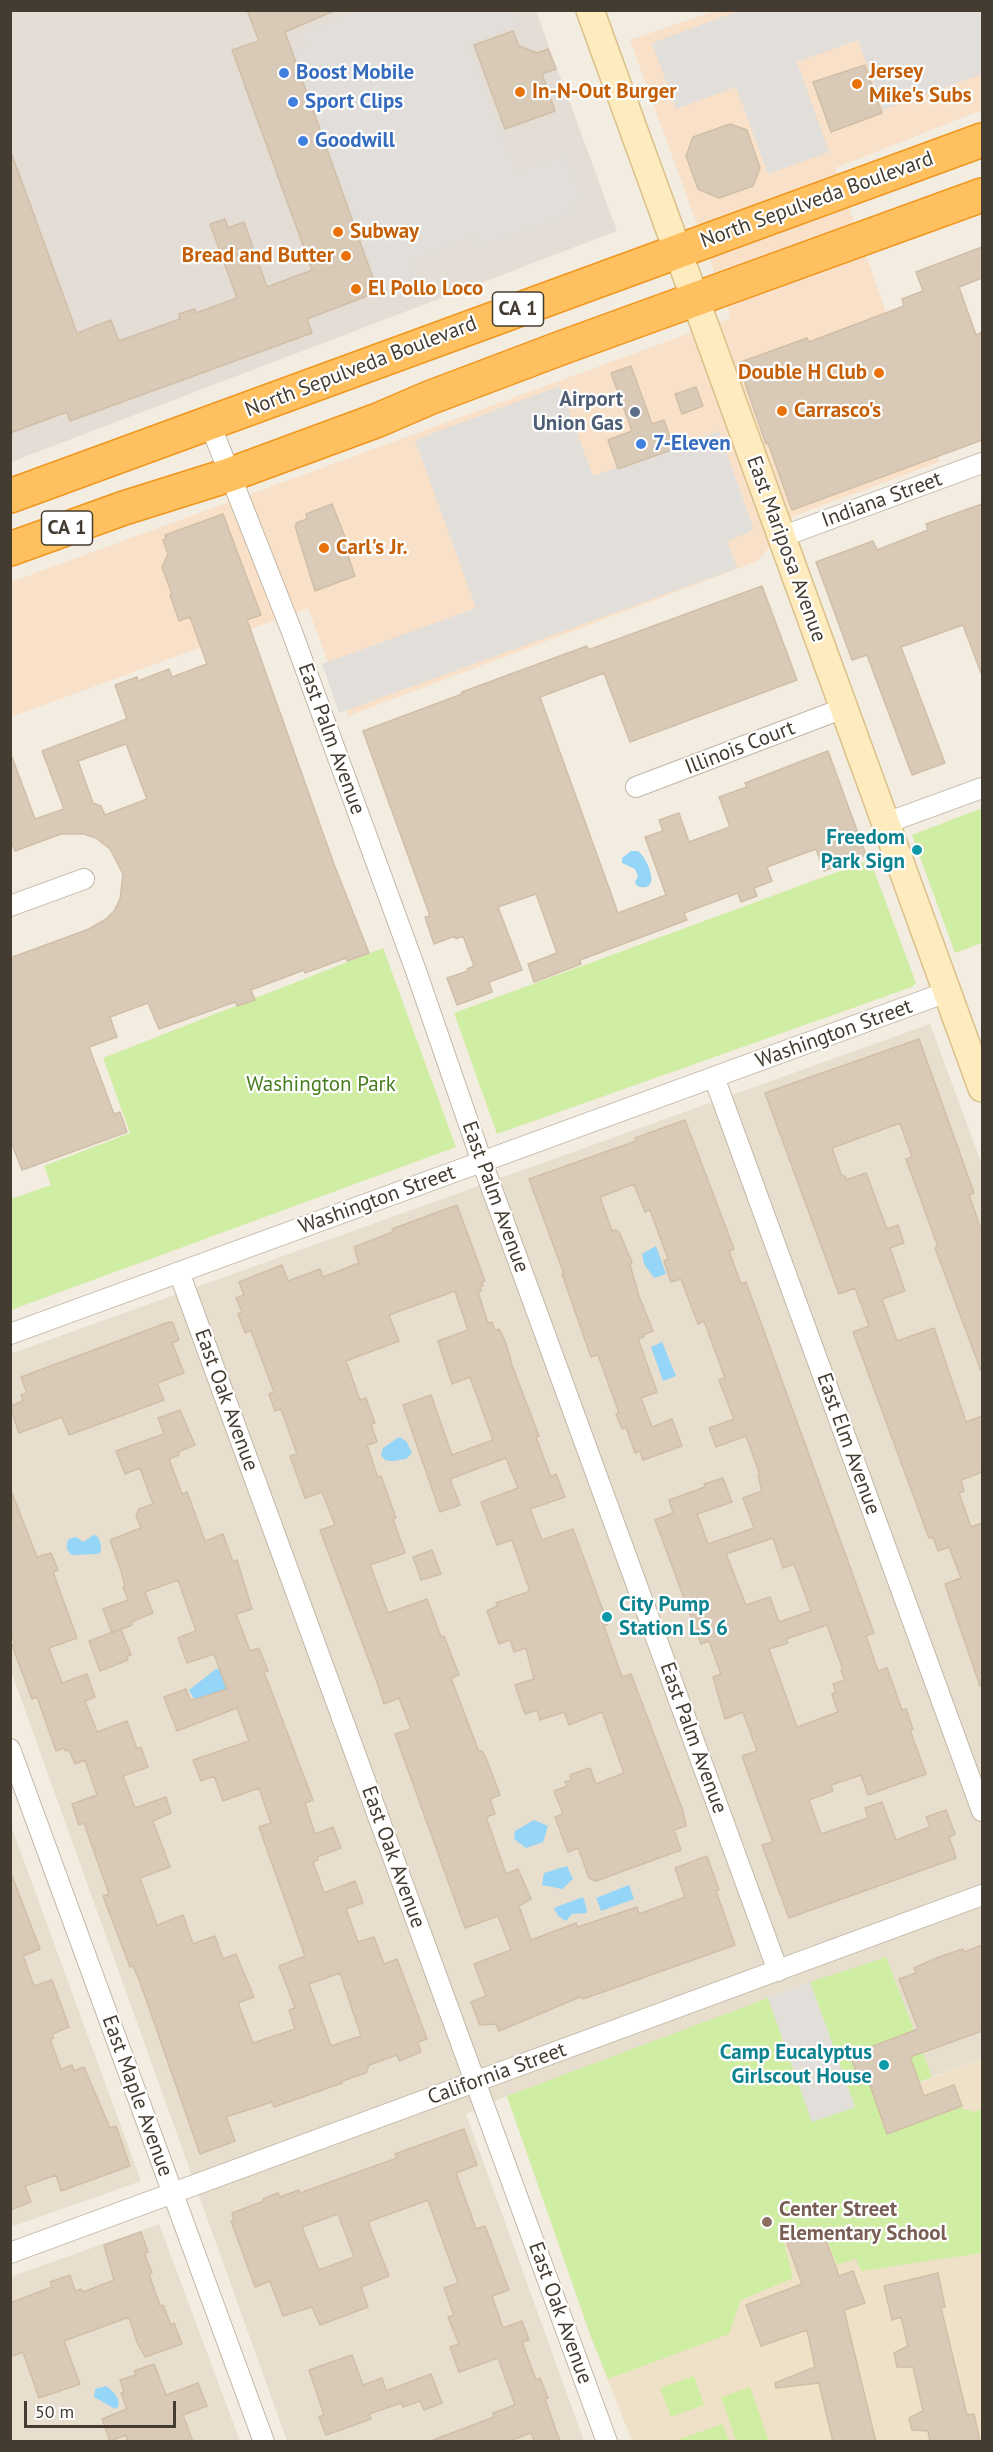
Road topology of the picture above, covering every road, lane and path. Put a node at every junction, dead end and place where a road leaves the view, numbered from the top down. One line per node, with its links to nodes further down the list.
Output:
1 (590, 10): 4 (street, East Mariposa Avenue)
2 (982, 140): 4 (highway, North Sepulveda Boulevard / CA 1)
3 (982, 195): 5 (highway, CA 1)
4 (676, 251): 5 (street, East Mariposa Avenue); 6 (highway, North Sepulveda Boulevard / CA 1)
5 (696, 300): 8 (highway, CA 1); 10 (street, East Mariposa Avenue)
6 (210, 424): 8 (street, East Palm Avenue); 9 (highway, North Sepulveda Boulevard / CA 1)
7 (982, 463): 10 (street, Indiana Street)
8 (229, 475): 11 (highway, CA 1); 21 (street, East Palm Avenue)
9 (10, 496)
10 (781, 537): 12 (street, East Mariposa Avenue)
11 (10, 549)
12 (844, 708): 13 (street, Illinois Court); 15 (street, East Mariposa Avenue)
13 (636, 787)
14 (982, 788): 15 (street)
15 (886, 823): 18 (street, East Mariposa Avenue)
16 (84, 879): 17 (street)
17 (10, 906)
18 (947, 992): 19 (street, Washington Street); 20 (street, East Mariposa Avenue)
19 (714, 1077): 21 (street, Washington Street); 25 (street, East Elm Avenue)
20 (982, 1088)
21 (482, 1162): 22 (street, Washington Street); 27 (street, East Palm Avenue)
22 (179, 1272): 23 (street, Washington Street); 28 (street, East Oak Avenue)
23 (10, 1334)
24 (10, 1749): 29 (street, East Maple Avenue)
25 (982, 1811)
26 (982, 1894): 27 (street, California Street)
27 (778, 1971): 28 (street, California Street)
28 (475, 2082): 29 (street, California Street); 32 (street, East Oak Avenue)
29 (173, 2194): 30 (street, California Street); 31 (street, East Maple Avenue)
30 (10, 2253)
31 (264, 2442)
32 (607, 2442)

